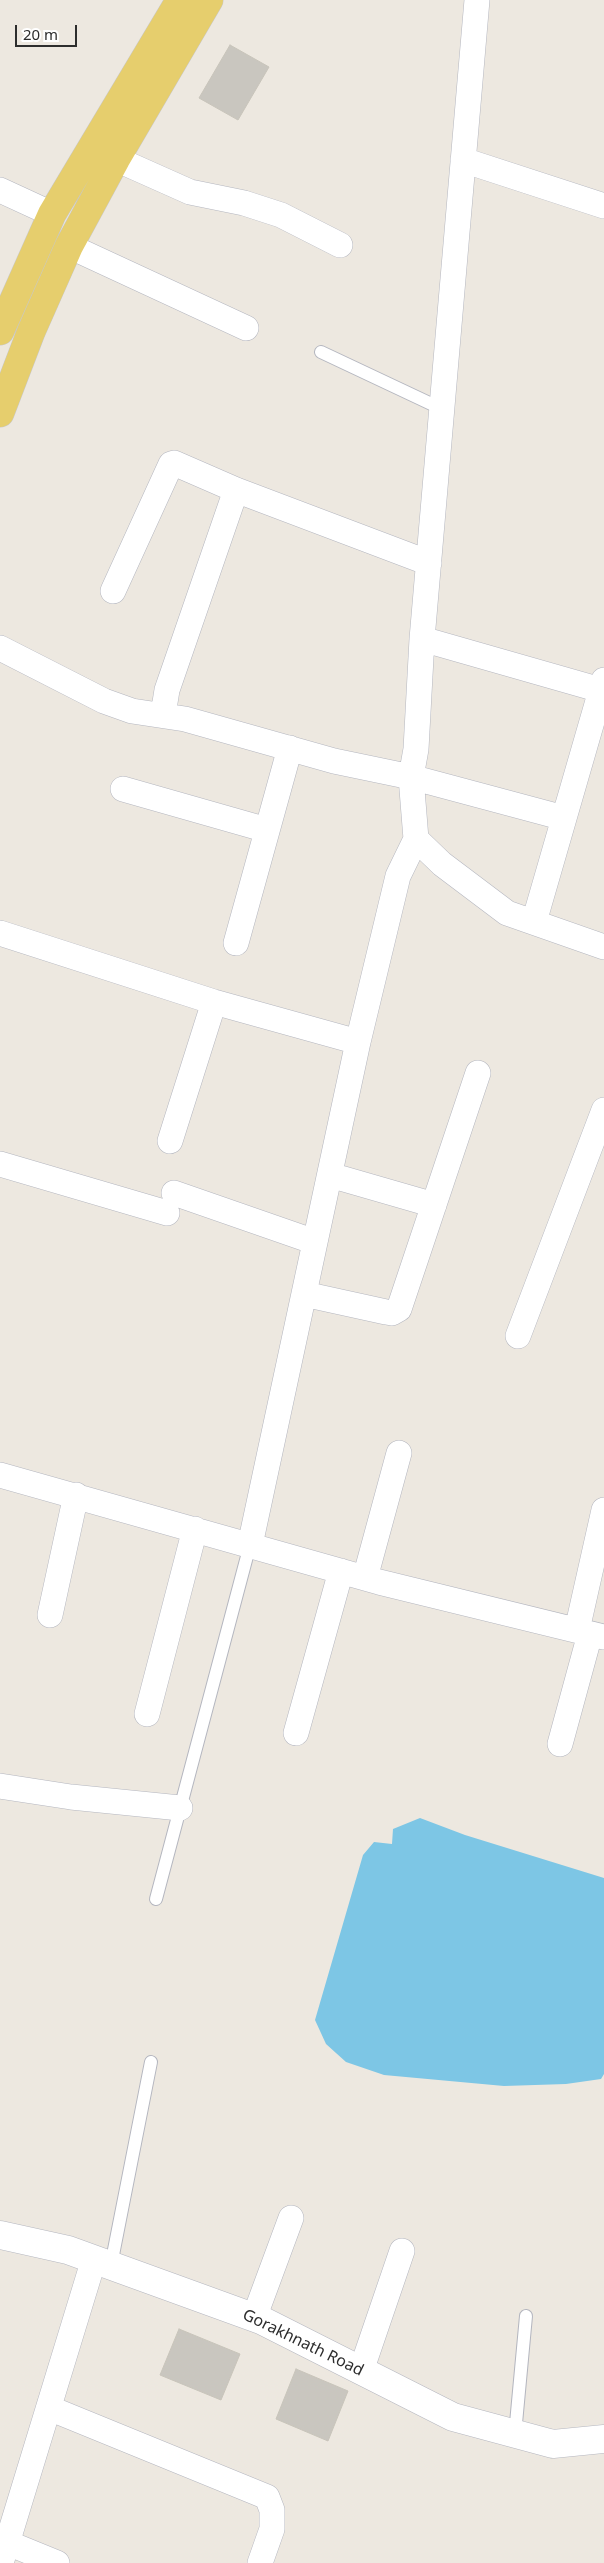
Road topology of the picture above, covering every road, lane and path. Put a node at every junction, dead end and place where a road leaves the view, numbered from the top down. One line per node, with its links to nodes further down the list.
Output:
1 (180, 0): 8 (main road)
2 (209, 0): 4 (main road)
3 (477, 0): 5 (street)
4 (116, 159): 9 (street); 10 (main road)
5 (463, 160): 7 (street); 14 (street)
6 (0, 190): 8 (street)
7 (604, 206)
8 (52, 214): 12 (main road)
9 (340, 245)
10 (69, 246): 11 (street); 15 (main road)
11 (246, 328)
12 (0, 331)
13 (321, 352): 14 (lane)
14 (442, 409): 17 (street)
15 (0, 413)
16 (236, 490): 17 (street); 18 (street); 22 (street)
17 (428, 563): 19 (street)
18 (113, 591)
19 (422, 639): 21 (street); 24 (street)
20 (0, 648): 22 (street)
21 (603, 687): 26 (street)
22 (163, 715): 23 (street)
23 (290, 748): 24 (street); 27 (street)
24 (411, 777): 26 (street); 28 (street)
25 (123, 788): 27 (street)
26 (564, 818): 29 (street)
27 (267, 830): 31 (street)
28 (416, 839): 29 (street); 34 (street)
29 (534, 922): 32 (street)
30 (0, 933): 33 (street)
31 (236, 943)
32 (604, 947)
33 (214, 1002): 34 (street); 37 (street)
34 (358, 1042): 39 (street)
35 (478, 1073): 40 (street)
36 (604, 1110): 43 (street)
37 (170, 1141)
38 (0, 1164): 41 (street)
39 (330, 1175): 40 (street); 41 (street)
40 (434, 1205): 42 (street)
41 (315, 1242): 42 (street)
42 (304, 1294): 49 (street)
43 (518, 1336)
44 (399, 1453): 51 (street)
45 (0, 1475): 46 (street)
46 (76, 1495): 48 (street); 52 (street)
47 (604, 1510): 53 (street)
48 (195, 1529): 49 (street); 54 (street)
49 (250, 1545): 50 (street); 58 (lane)
50 (341, 1571): 51 (street); 55 (street)
51 (366, 1578): 53 (street)
52 (50, 1615)
53 (590, 1634): 56 (street)
54 (147, 1714)
55 (296, 1733)
56 (560, 1744)
57 (0, 1786): 58 (street)
58 (180, 1808): 59 (lane)
59 (156, 1899)
60 (151, 2062): 64 (lane)
61 (291, 2218): 66 (street)
62 (0, 2235): 64 (main road, Gorakhnath Road)
63 (402, 2252): 67 (street)
64 (103, 2262): 66 (main road, Gorakhnath Road); 68 (street)
65 (526, 2316): 69 (lane)
66 (254, 2318): 67 (main road, Gorakhnath Road)
67 (361, 2371): 69 (main road, Gorakhnath Road)
68 (49, 2408): 71 (street); 73 (street)
69 (515, 2434): 70 (main road, Gorakhnath Road)
70 (604, 2439)
71 (4, 2553): 72 (street)
72 (57, 2563)
73 (260, 2563)

